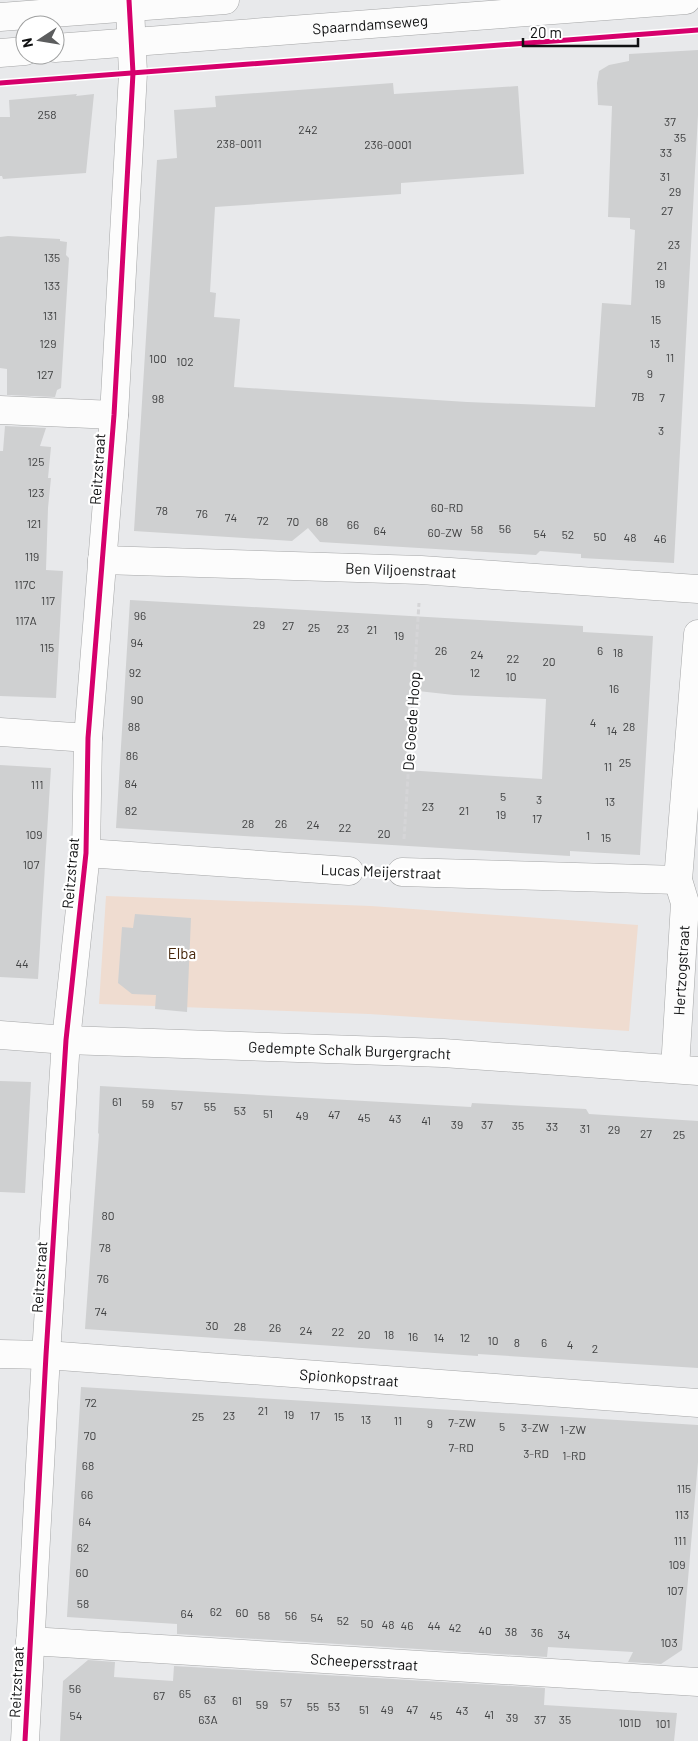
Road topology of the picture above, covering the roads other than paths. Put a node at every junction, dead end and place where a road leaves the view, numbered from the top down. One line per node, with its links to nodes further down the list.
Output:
1 (225, 0): 3 (street)
2 (686, 0): 5 (street, Spaarndamseweg)
3 (130, 7): 4 (street); 5 (street, Reitzstraat)
4 (0, 17)
5 (131, 42): 6 (street, Spaarndamseweg); 10 (street, Reitzstraat)
6 (65, 47)
7 (15, 52): 8 (street)
8 (0, 53)
9 (0, 410): 10 (street)
10 (114, 415): 11 (street, Reitzstraat)
11 (102, 560): 12 (street, Ben Viljoenstraat); 15 (street, Reitzstraat)
12 (698, 589)
13 (698, 634): 19 (street, Hertzogstraat)
14 (0, 732): 15 (street)
15 (88, 738): 16 (street, Reitzstraat)
16 (86, 853): 17 (street, Lucas Meijerstraat); 21 (street, Reitzstraat)
17 (349, 871)
18 (402, 872): 19 (street, Lucas Meijerstraat)
19 (687, 895): 22 (street, Hertzogstraat)
20 (0, 1035): 21 (street, Gedempte Schalk Burgergracht)
21 (66, 1040): 22 (street, Gedempte Schalk Burgergracht); 24 (street, Reitzstraat)
22 (686, 1070)
23 (0, 1354): 24 (street, Spionkopstraat)
24 (46, 1355): 25 (street, Spionkopstraat); 26 (street, Reitzstraat)
25 (698, 1403)
26 (30, 1641): 27 (street, Scheepersstraat); 28 (street, Reitzstraat)
27 (698, 1682)
28 (25, 1741)

